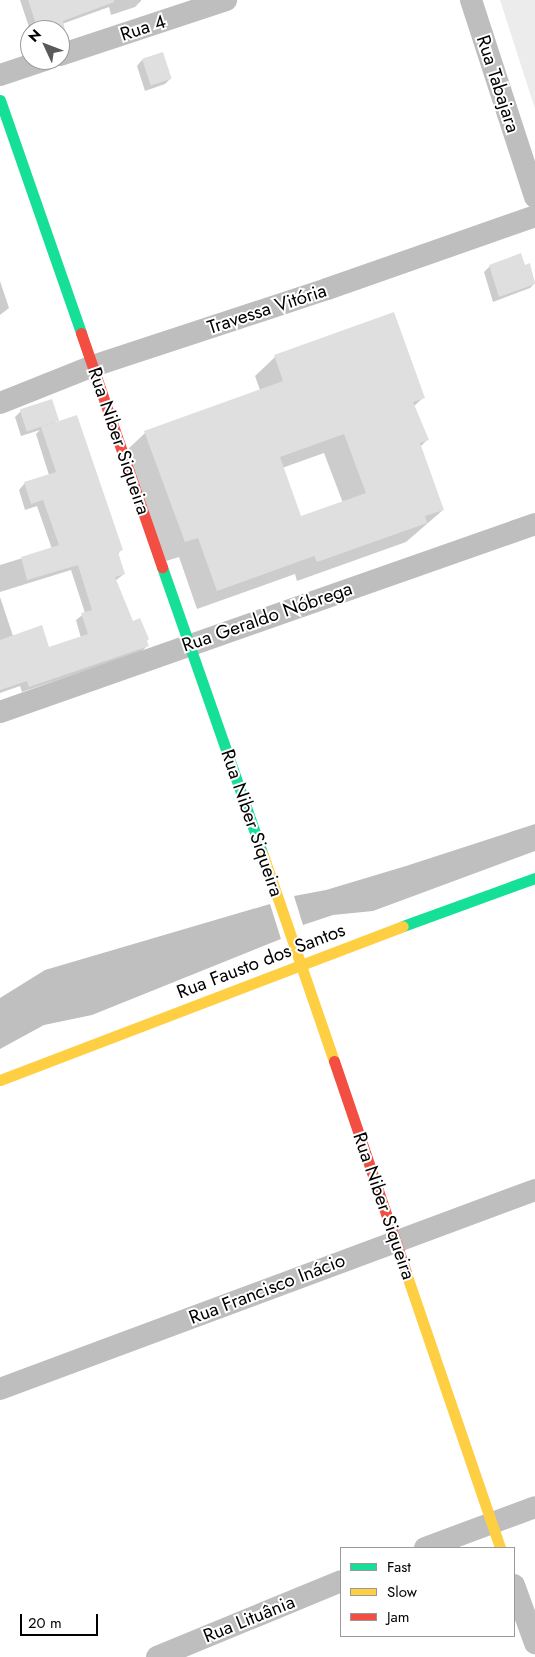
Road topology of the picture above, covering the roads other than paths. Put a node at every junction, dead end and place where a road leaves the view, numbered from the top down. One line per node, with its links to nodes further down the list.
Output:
1 (226, 0): 3 (street, Rua 4)
2 (471, 0): 7 (street, Rua Tabajara)
3 (70, 52)
4 (20, 68): 5 (street)
5 (0, 75)
6 (0, 100): 9 (street, Rua Niber Siqueira)
7 (535, 197)
8 (535, 216): 9 (street, Travessa Vitória)
9 (93, 366): 10 (street, Travessa Vitória); 12 (street, Rua Niber Siqueira)
10 (0, 403)
11 (535, 524): 12 (street, Rua Geraldo Nóbrega)
12 (189, 644): 13 (street, Rua Geraldo Nóbrega); 15 (street, Rua Niber Siqueira)
13 (0, 712)
14 (535, 878): 15 (street, Rua Fausto dos Santos)
15 (300, 964): 16 (street, Rua Fausto dos Santos); 18 (street, Rua Niber Siqueira)
16 (0, 1080)
17 (535, 1190): 18 (street, Rua Francisco Inácio)
18 (396, 1240): 19 (street, Rua Francisco Inácio); 21 (street, Rua Niber Siqueira)
19 (0, 1389)
20 (535, 1507): 21 (street)
21 (490, 1522): 22 (street); 23 (street, Rua Niber Siqueira)
22 (428, 1547)
23 (500, 1547)
24 (340, 1581): 27 (street, Rua Lituânia)
25 (515, 1588): 26 (street)
26 (535, 1642)
27 (156, 1657)

